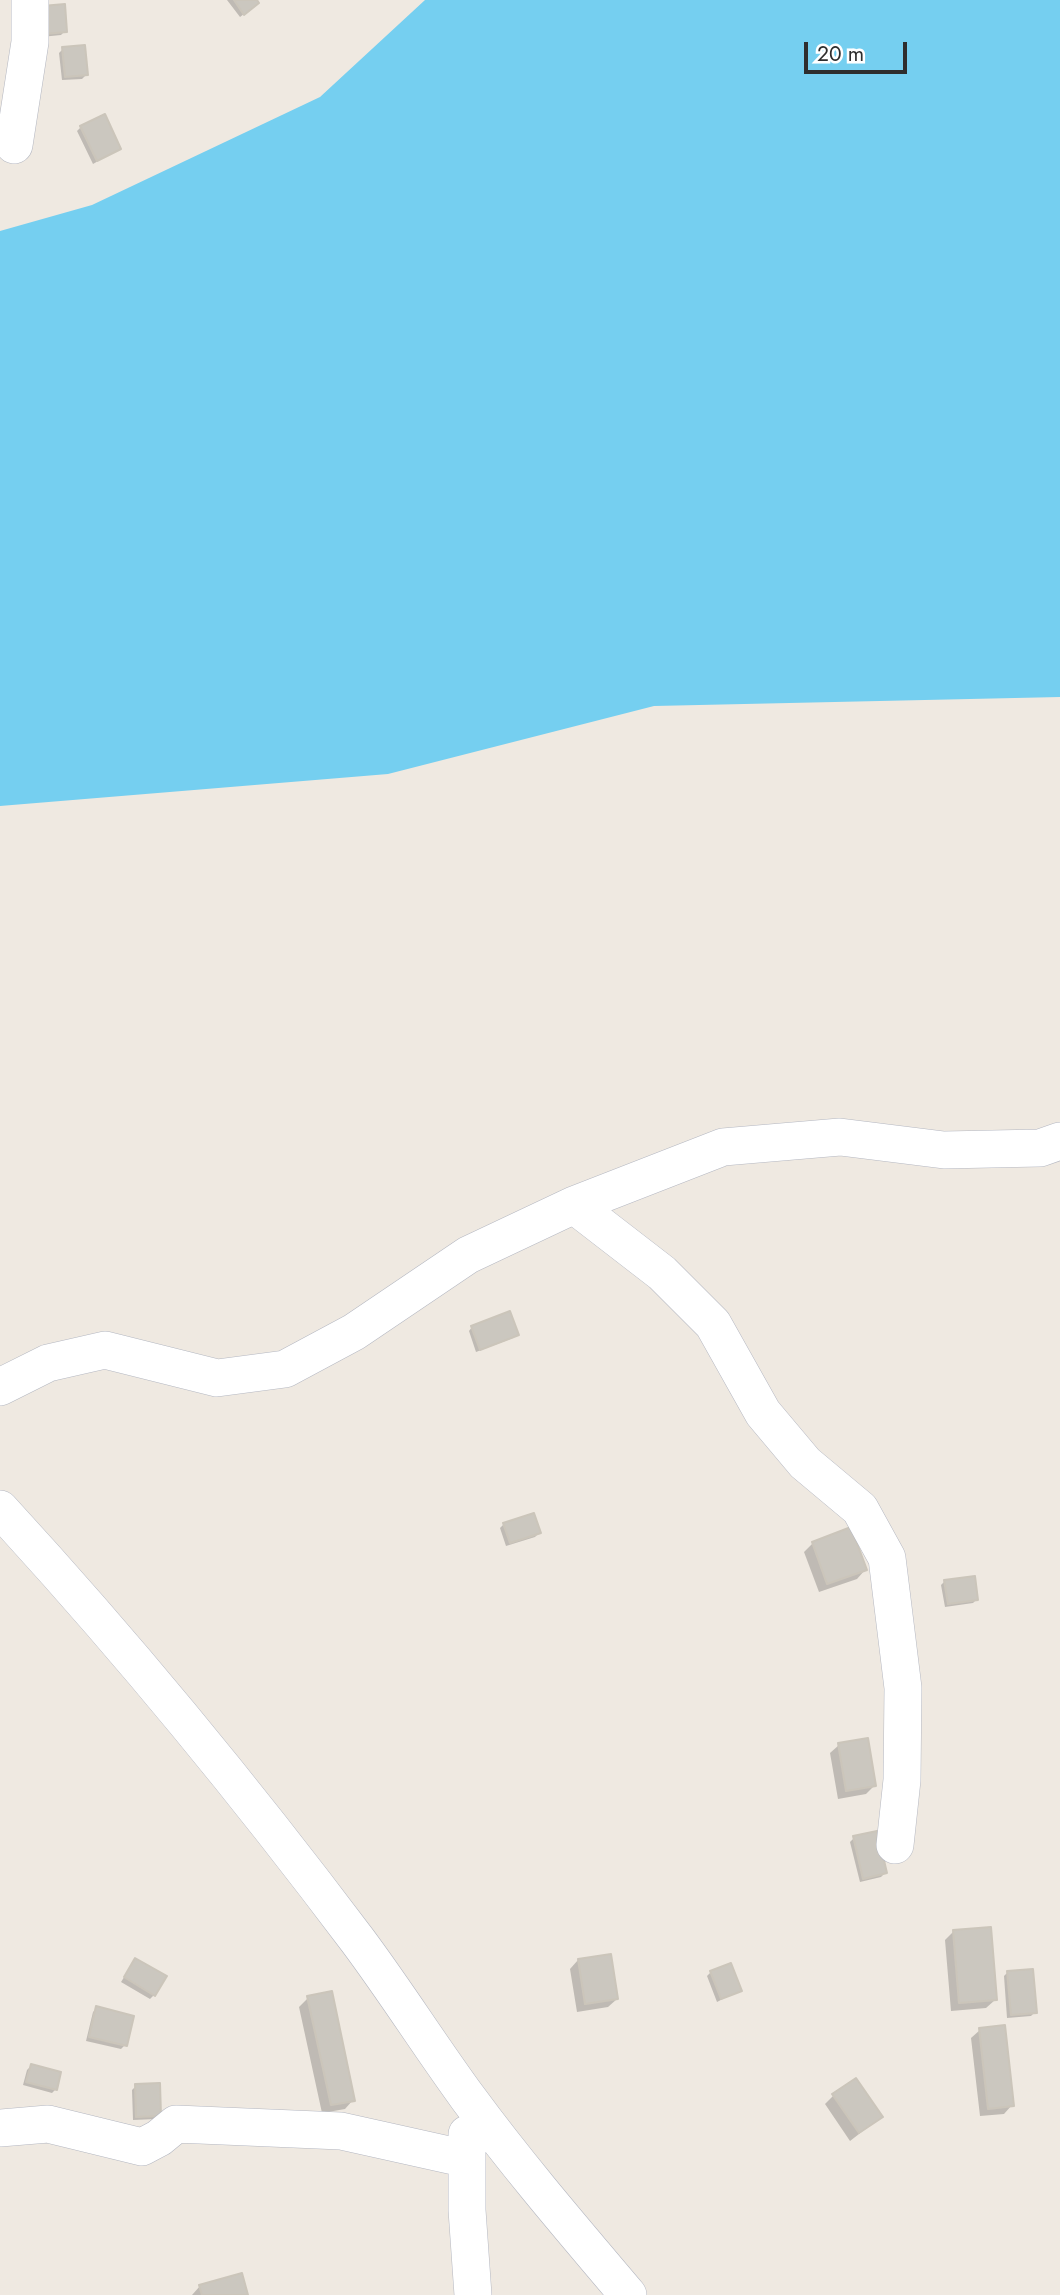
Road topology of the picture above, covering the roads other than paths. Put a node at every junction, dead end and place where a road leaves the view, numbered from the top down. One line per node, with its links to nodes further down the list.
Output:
1 (30, 0): 2 (street)
2 (14, 145)
3 (1060, 1141): 4 (street)
4 (574, 1205): 5 (street); 7 (street)
5 (0, 1387)
6 (0, 1509): 8 (street)
7 (895, 1845)
8 (468, 2098): 10 (street); 12 (street)
9 (0, 2127): 10 (street)
10 (467, 2159): 11 (street)
11 (473, 2295)
12 (628, 2295)

